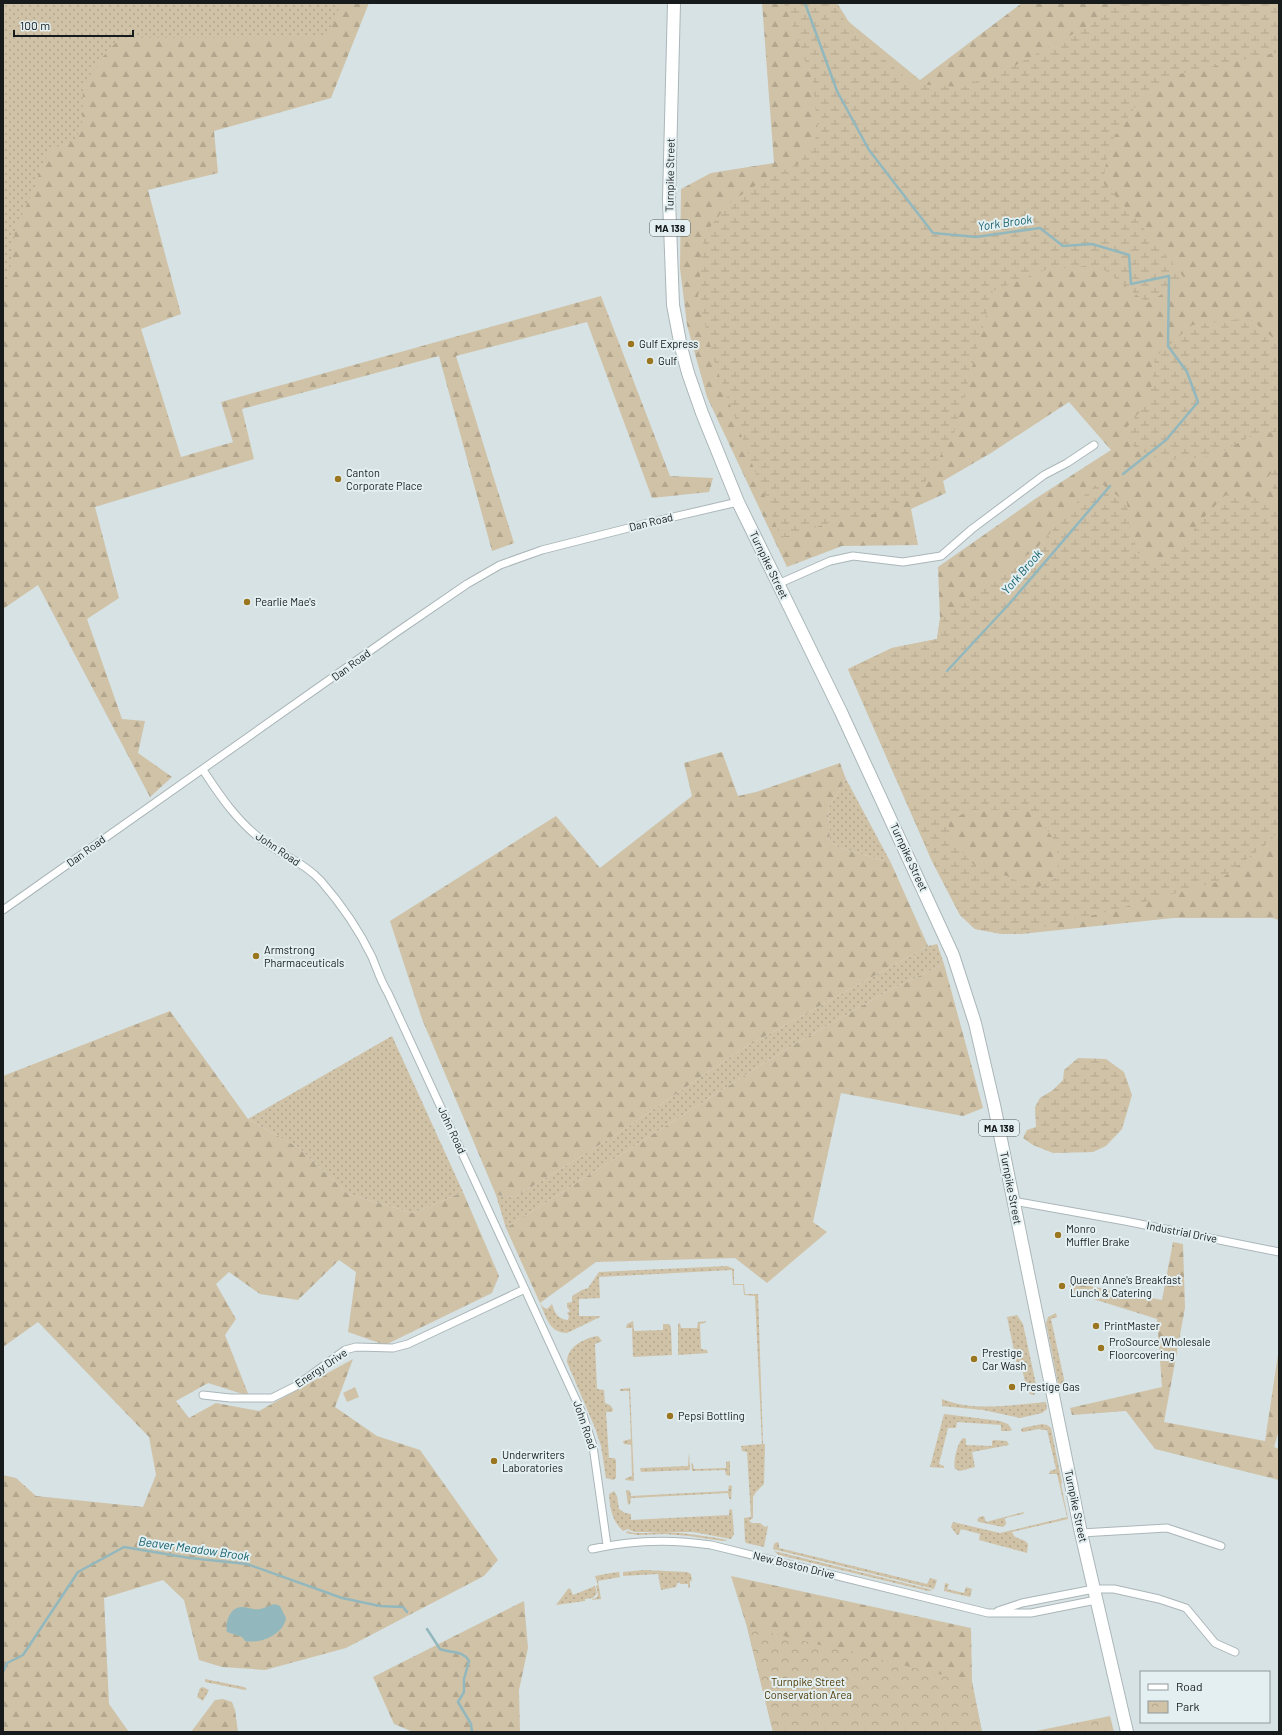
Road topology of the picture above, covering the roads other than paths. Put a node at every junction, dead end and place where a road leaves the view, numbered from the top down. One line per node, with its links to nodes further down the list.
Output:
1 (674, 3): 3 (main road, Turnpike Street / MA 138)
2 (1094, 445): 4 (street)
3 (738, 502): 4 (main road, Turnpike Street / MA 138); 5 (street, Dan Road)
4 (778, 584): 7 (main road, Turnpike Street / MA 138)
5 (203, 770): 6 (street, Dan Road); 9 (street, John Road)
6 (3, 910)
7 (1013, 1201): 8 (street, Industrial Drive); 11 (main road, Turnpike Street / MA 138)
8 (1279, 1252)
9 (525, 1289): 10 (street, Energy Drive); 12 (street, John Road)
10 (203, 1395)
11 (1081, 1533): 13 (street); 15 (main road, Turnpike Street / MA 138)
12 (607, 1545): 14 (street, New Boston Drive); 16 (street, New Boston Drive)
13 (1222, 1546)
14 (592, 1548)
15 (1095, 1595): 16 (street, New Boston Drive); 16 (street, New Boston Drive); 17 (street); 18 (main road, Turnpike Street / MA 138)
16 (993, 1613)
17 (1235, 1652)
18 (1127, 1732)

